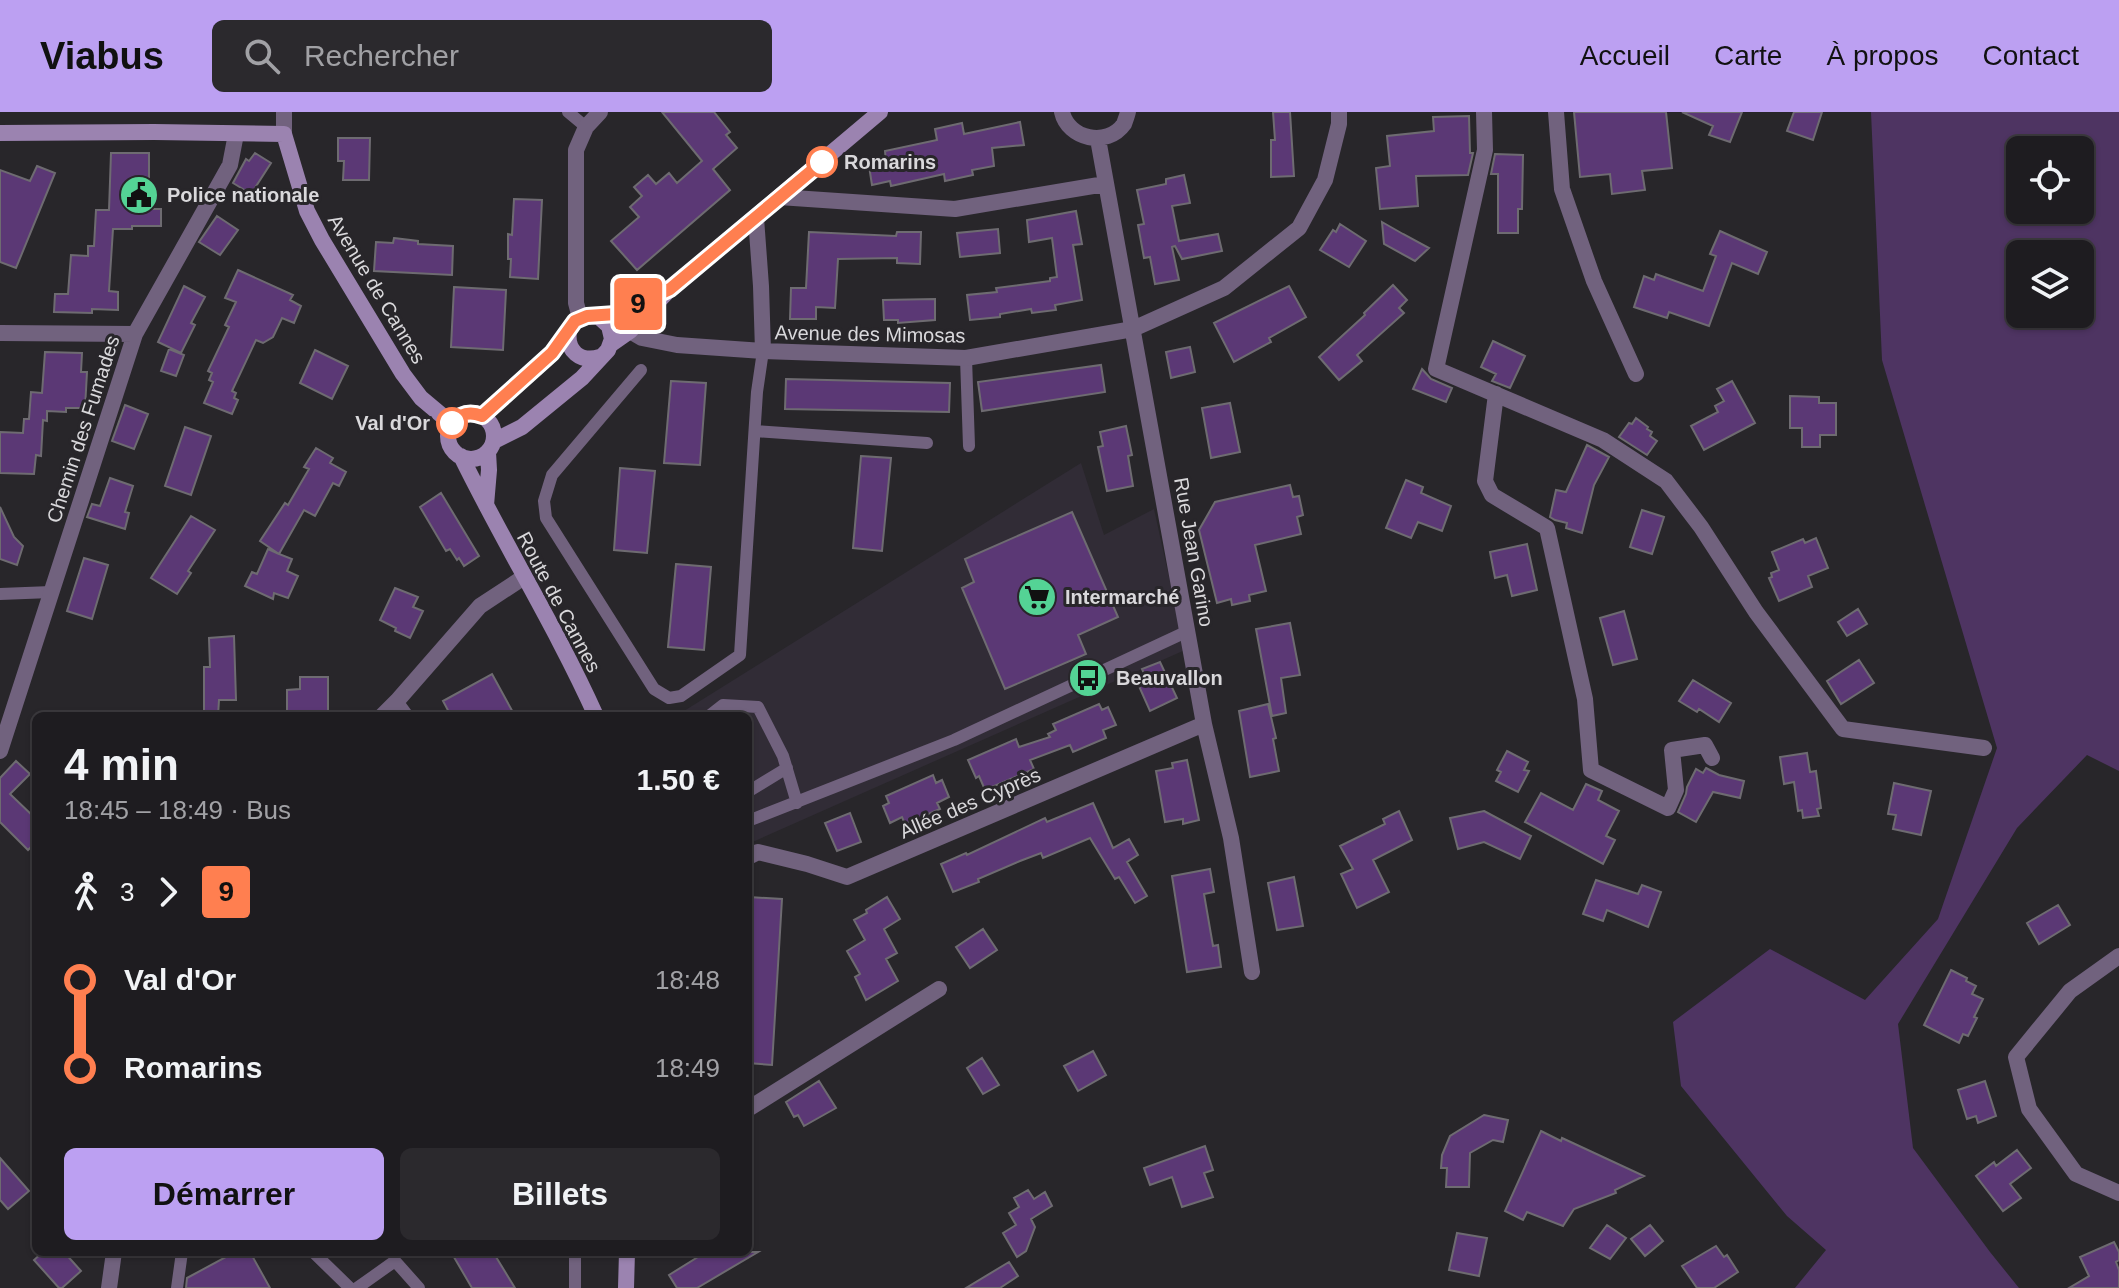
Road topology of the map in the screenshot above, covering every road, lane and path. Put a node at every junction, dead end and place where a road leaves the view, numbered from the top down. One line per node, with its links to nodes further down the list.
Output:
1 (284, 112): 13 (street, Avenue de Cannes)
2 (568, 112): 10 (lane)
3 (600, 112): 10 (street)
4 (880, 112): 16 (main road)
5 (1062, 112): 14 (street)
6 (1128, 112): 14 (street)
7 (1339, 112): 20 (street, Avenue des Mimosas)
8 (1484, 112): 29 (street)
9 (1556, 112): 28 (street)
10 (586, 127): 19 (street)
11 (0, 133): 12 (main road)
12 (236, 134): 13 (main road); 23 (street, Chemin des Fumades)
13 (284, 134): 31 (main road, Avenue de Cannes)
14 (1098, 139): 15 (street, Rue Jean Garino)
15 (1105, 184): 16 (street); 20 (street, Rue Jean Garino)
16 (779, 197): 17 (main road)
17 (756, 218): 18 (main road); 25 (street)
18 (670, 289): 19 (main road); 21 (main road)
19 (581, 321): 24 (main road); 24 (main road); 30 (main road)
20 (1133, 329): 26 (street, Avenue des Mimosas); 41 (street, Rue Jean Garino)
21 (630, 331): 24 (main road); 25 (street, Avenue des Mimosas)
22 (0, 333): 23 (street)
23 (135, 334): 39 (street, Chemin des Fumades)
24 (605, 351): 34 (main road)
25 (763, 351): 26 (street, Avenue des Mimosas); 32 (lane)
26 (966, 358): 35 (lane)
27 (641, 370): 32 (lane)
28 (1636, 374)
29 (1496, 394): 48 (street); 50 (street)
30 (482, 416): 31 (main road); 34 (main road)
31 (452, 424): 36 (main road)
32 (755, 431): 33 (lane)
33 (927, 443)
34 (491, 446): 36 (main road); 37 (main road)
35 (969, 446)
36 (461, 456): 37 (main road, Route de Cannes)
37 (486, 507): 38 (main road, Route de Cannes)
38 (524, 577): 42 (street); 45 (main road, Route de Cannes)
39 (51, 592): 40 (lane); 49 (street, Chemin des Fumades)
40 (0, 594)
41 (1188, 631): 47 (street, Rue Jean Garino); 53 (lane)
42 (397, 701): 43 (street); 44 (lane)
43 (386, 712)
44 (405, 712)
45 (594, 712)
46 (714, 712): 51 (lane)
47 (1204, 724): 55 (street, Allée des Cyprès); 57 (street, Rue Jean Garino)
48 (1984, 748)
49 (0, 751)
50 (1712, 758)
51 (787, 768): 52 (lane); 53 (lane)
52 (752, 789)
53 (797, 803): 54 (lane)
54 (752, 820)
55 (752, 855)
56 (2119, 956): 60 (street)
57 (1252, 972)
58 (939, 989): 59 (street)
59 (752, 1106)
60 (2119, 1193)
61 (113, 1256): 66 (street)
62 (181, 1256): 67 (lane)
63 (317, 1256): 68 (lane)
64 (575, 1256): 71 (lane)
65 (627, 1256): 72 (main road)
66 (109, 1287)
67 (177, 1288)
68 (350, 1288)
69 (357, 1288): 70 (lane)
70 (419, 1288)
71 (575, 1288)
72 (626, 1288)

